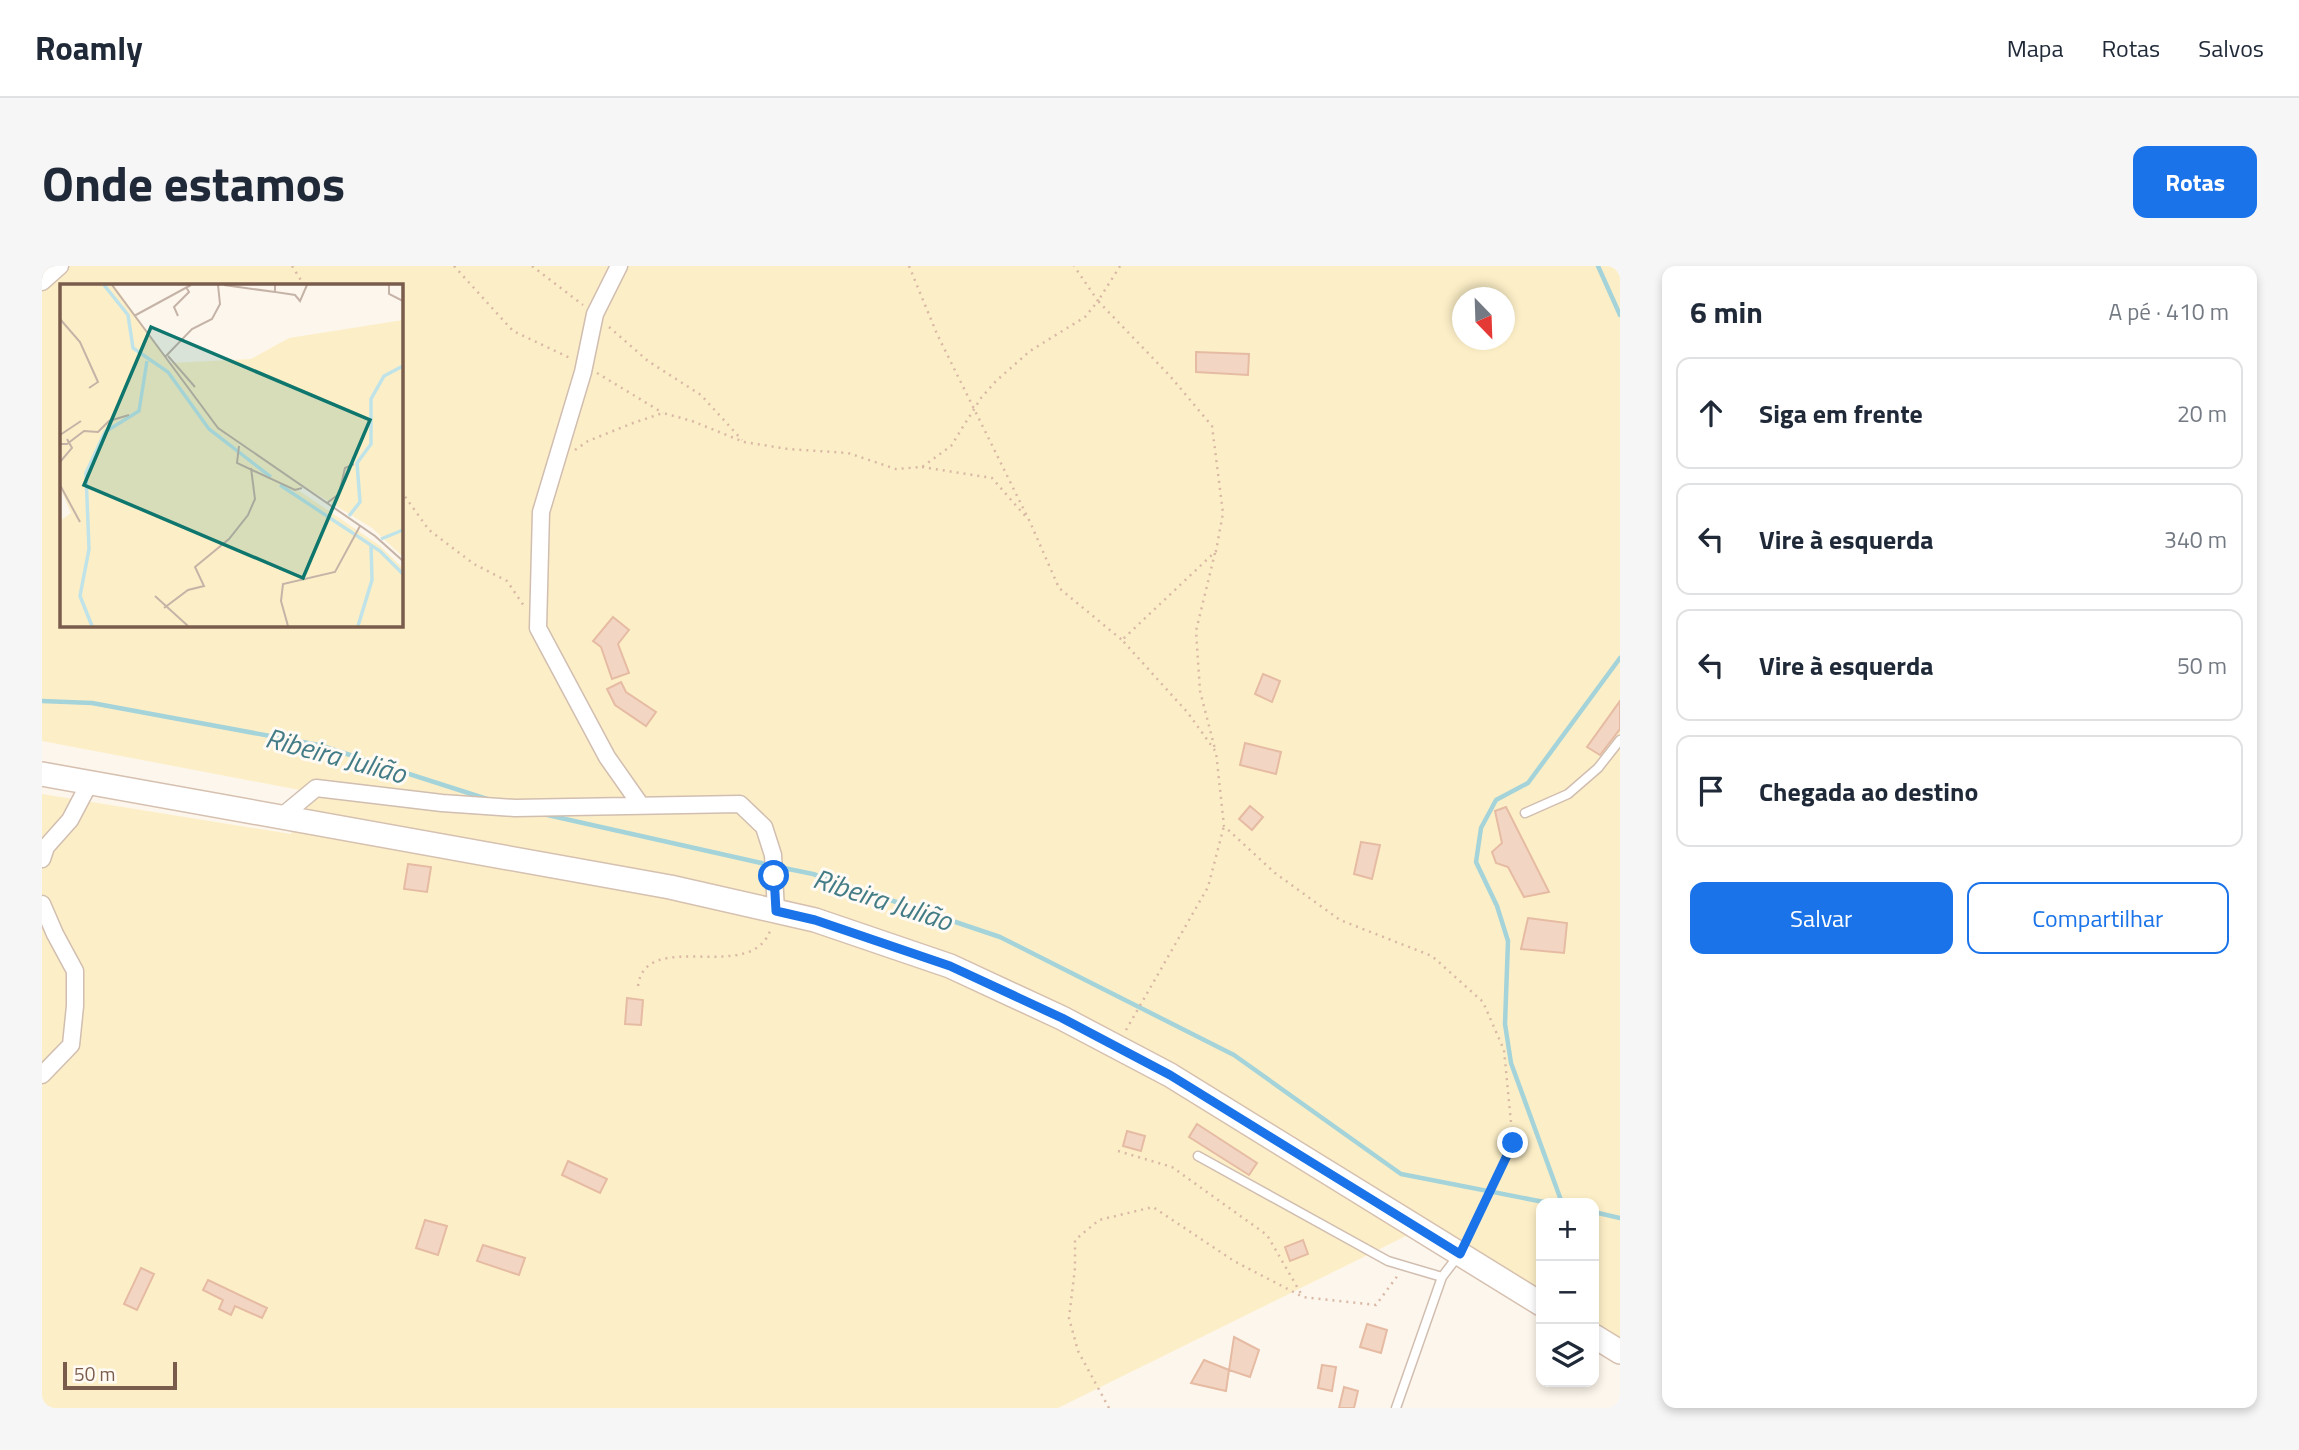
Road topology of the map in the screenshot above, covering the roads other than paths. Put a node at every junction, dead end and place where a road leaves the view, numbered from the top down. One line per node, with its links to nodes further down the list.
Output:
1 (60, 266): 3 (street)
2 (619, 266): 7 (street)
3 (42, 282)
4 (1620, 740): 8 (lane)
5 (42, 774): 6 (main road)
6 (90, 782): 9 (main road); 10 (street)
7 (640, 804): 9 (street); 12 (street)
8 (1525, 813)
9 (281, 817): 12 (main road)
10 (42, 859)
11 (42, 904): 13 (street)
12 (776, 911): 15 (main road)
13 (42, 1075)
14 (1198, 1156): 16 (lane)
15 (1460, 1254): 16 (lane); 17 (main road)
16 (1442, 1277): 20 (lane)
17 (1536, 1301)
18 (1599, 1339): 19 (main road)
19 (1620, 1352)
20 (1396, 1408)

